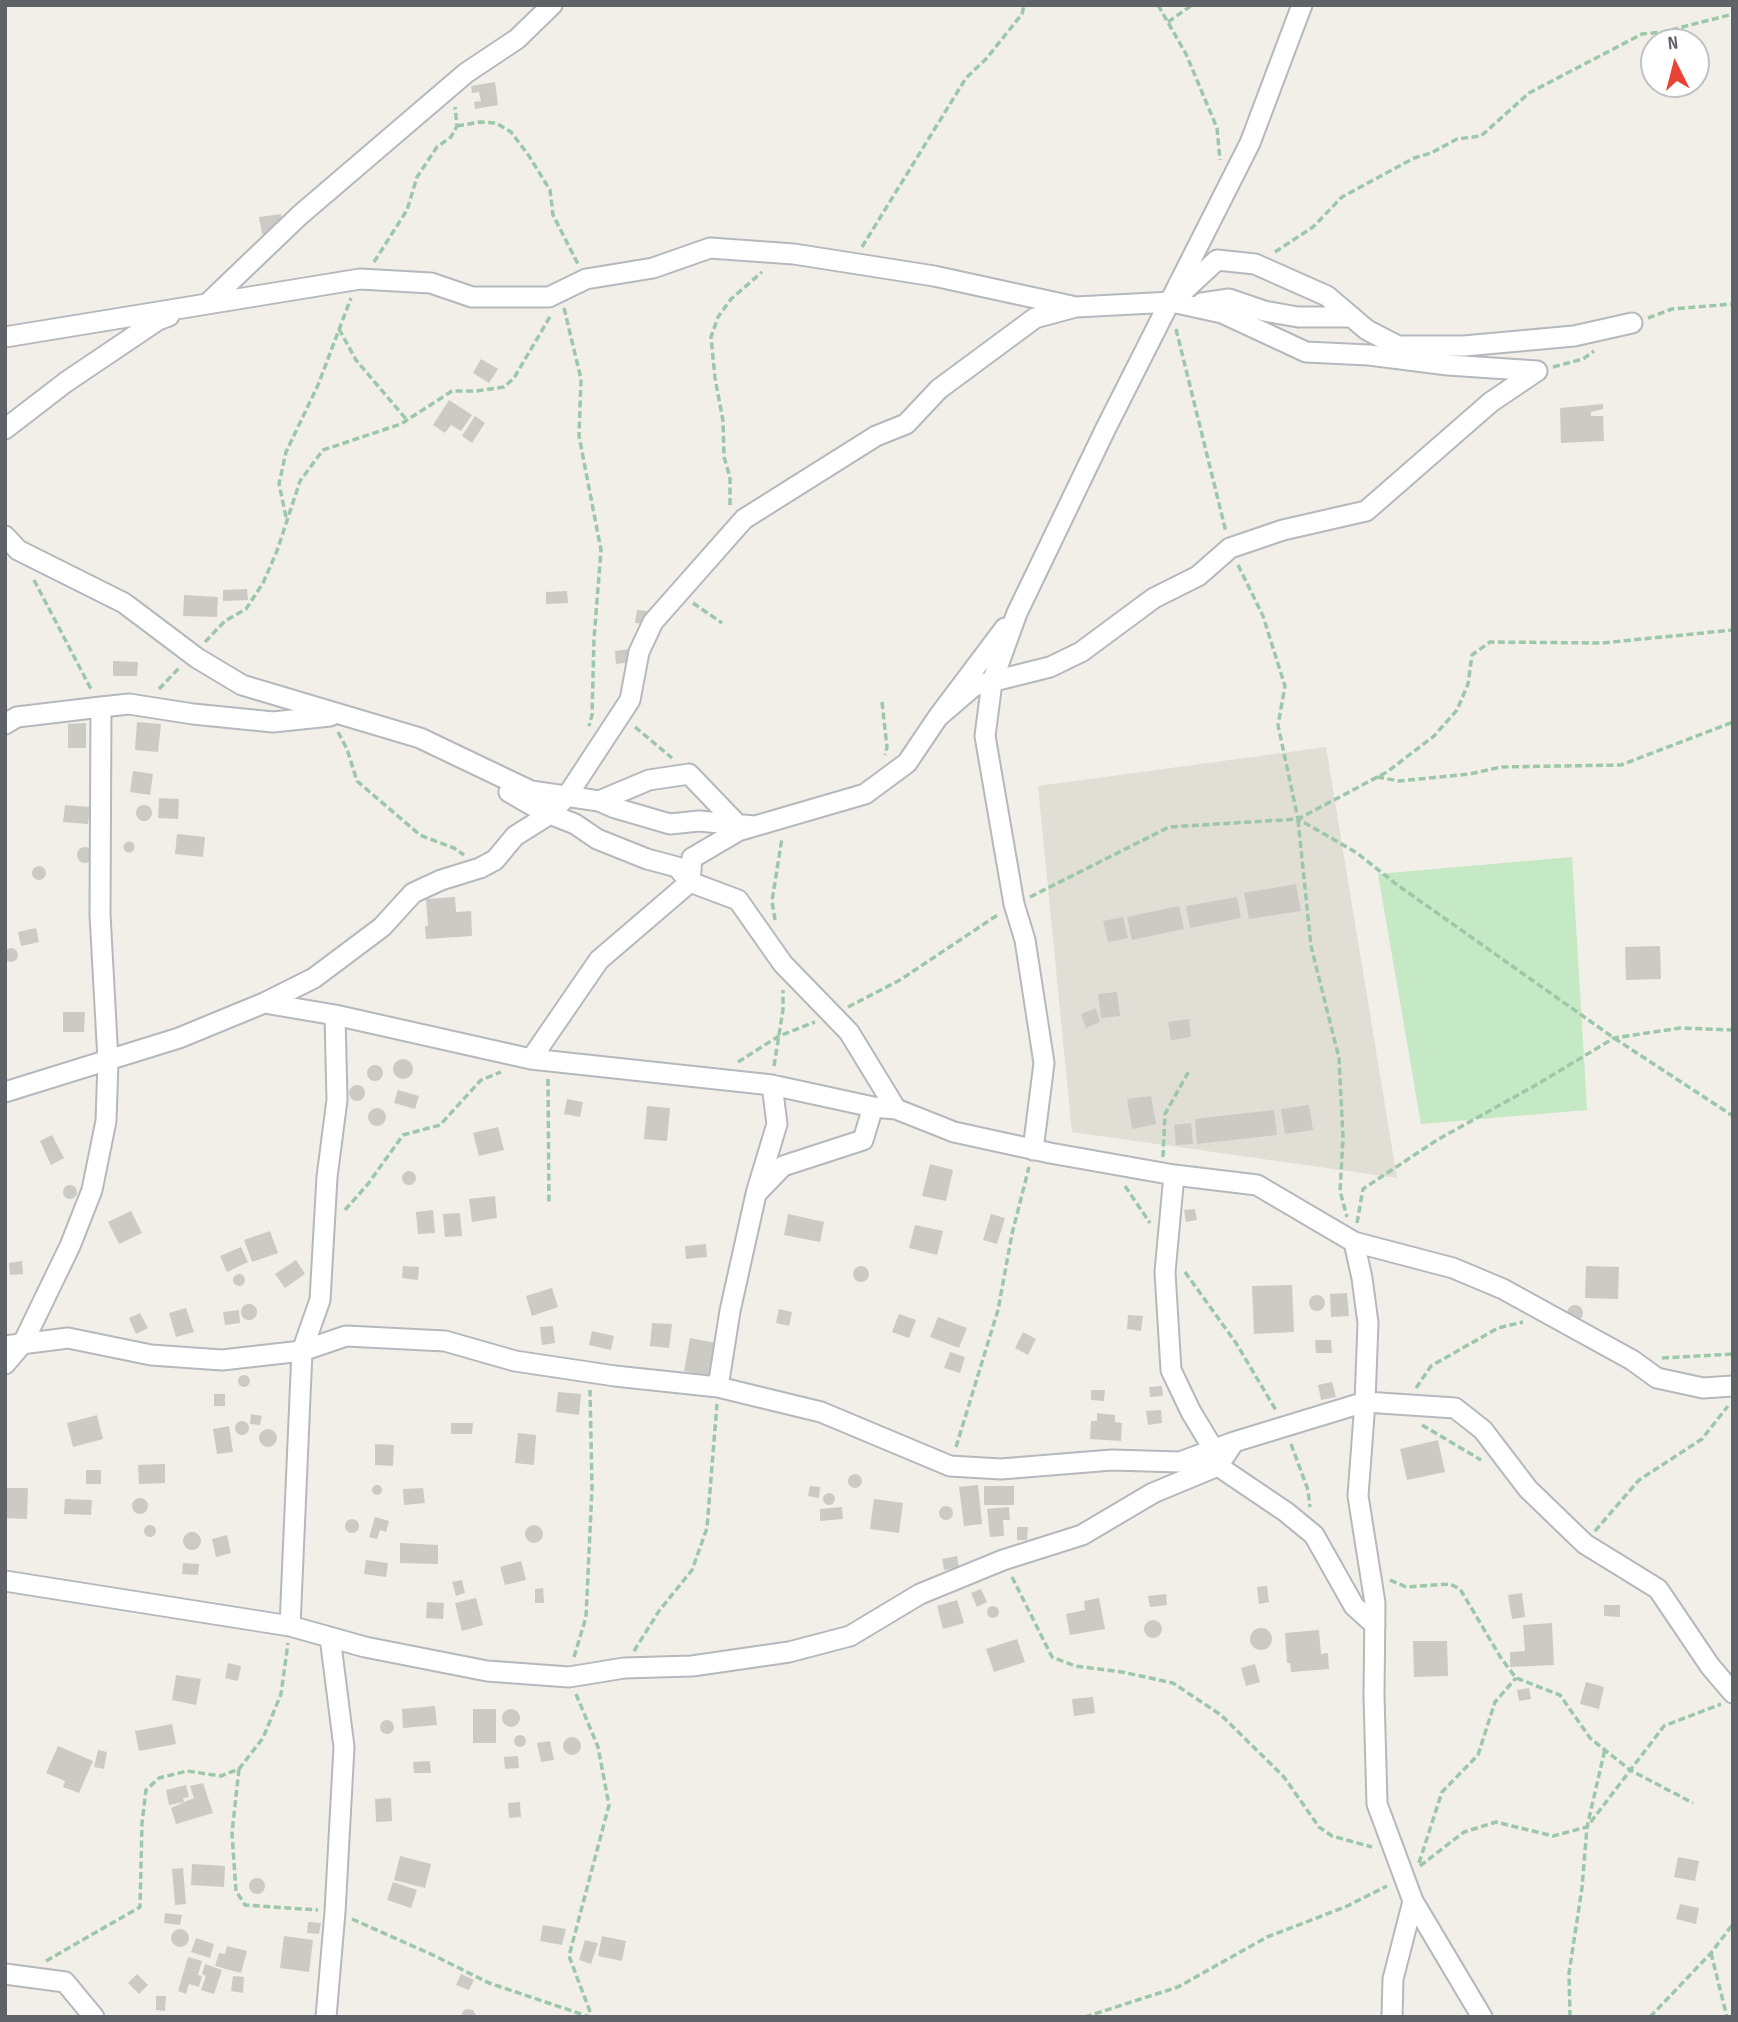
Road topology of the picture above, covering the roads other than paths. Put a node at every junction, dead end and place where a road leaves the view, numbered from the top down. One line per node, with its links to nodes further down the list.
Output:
1 (552, 5): 3 (street)
2 (1302, 5): 4 (street)
3 (210, 303): 5 (street); 8 (street); 9 (street)
4 (1176, 303): 5 (street); 6 (street); 6 (street); 11 (street); 12 (street)
5 (1076, 306): 18 (street)
6 (1352, 317): 7 (street)
7 (1632, 323)
8 (5, 337)
9 (5, 429)
10 (12, 543): 14 (street)
11 (1017, 613): 12 (street); 15 (street)
12 (992, 682): 15 (street); 31 (street)
13 (101, 707): 14 (street); 16 (street); 25 (street)
14 (332, 715): 17 (street)
15 (938, 717): 21 (street)
16 (5, 724)
17 (482, 768): 18 (street); 20 (street)
18 (567, 796): 19 (street); 20 (street)
19 (599, 801): 21 (street); 21 (street)
20 (550, 814): 22 (street); 23 (street)
21 (746, 825): 22 (street)
22 (690, 882): 26 (street); 30 (street)
23 (264, 1003): 24 (street); 25 (street)
24 (335, 1015): 26 (street); 36 (street)
25 (108, 1060): 28 (street); 35 (street)
26 (539, 1060): 27 (street)
27 (772, 1085): 29 (street); 33 (street)
28 (5, 1092)
29 (873, 1107): 30 (street); 33 (street)
30 (896, 1109): 31 (street)
31 (1033, 1150): 32 (street)
32 (1168, 1174): 34 (street); 41 (street)
33 (756, 1194): 39 (street)
34 (1354, 1242): 38 (street); 40 (street)
35 (14, 1344): 36 (street); 37 (street)
36 (302, 1351): 39 (street); 44 (street)
37 (5, 1364)
38 (1733, 1386)
39 (718, 1387): 41 (street)
40 (1365, 1402): 41 (street); 43 (street); 46 (street)
41 (1216, 1458): 43 (street); 45 (street)
42 (5, 1581): 44 (street)
43 (1375, 1625): 47 (street)
44 (290, 1626): 45 (street)
45 (330, 1637): 50 (street)
46 (1733, 1693)
47 (1413, 1901): 51 (street); 52 (street)
48 (14, 1975): 49 (street)
49 (94, 2017)
50 (326, 2017)
51 (1392, 2017)
52 (1482, 2017)

